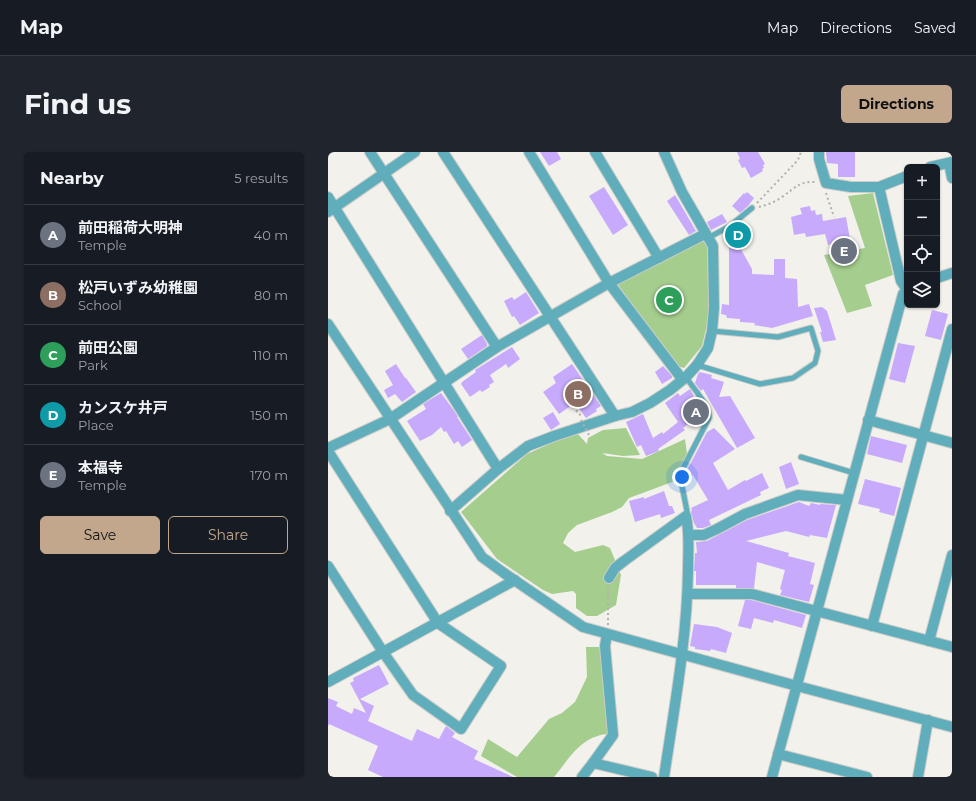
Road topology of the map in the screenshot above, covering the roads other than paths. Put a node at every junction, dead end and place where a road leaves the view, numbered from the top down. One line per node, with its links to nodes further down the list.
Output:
1 (370, 152): 10 (street)
2 (415, 152): 10 (street)
3 (443, 152): 24 (street)
4 (529, 152): 21 (street)
5 (595, 152): 18 (street)
6 (664, 152): 17 (street)
7 (819, 152): 13 (street)
8 (951, 162): 9 (street); 12 (street)
9 (940, 165)
10 (384, 173): 16 (street); 28 (street)
11 (904, 177): 13 (street)
12 (952, 178)
13 (879, 187): 22 (street)
14 (328, 197): 16 (street)
15 (752, 208): 17 (lane)
16 (331, 209): 31 (street)
17 (707, 236): 18 (street); 27 (street)
18 (659, 258): 21 (street)
19 (952, 273): 20 (street)
20 (940, 277)
21 (609, 283): 24 (street); 30 (street)
22 (904, 286)
23 (904, 293): 34 (street)
24 (550, 317): 28 (street); 32 (street)
25 (328, 324): 33 (street)
26 (952, 329): 35 (street)
27 (712, 331): 29 (street); 29 (lane)
28 (497, 347): 31 (street)
29 (697, 365): 30 (street)
30 (684, 378): 32 (street); 44 (lane)
31 (444, 384): 33 (street); 40 (street)
32 (614, 416): 40 (street)
33 (390, 419): 37 (street); 43 (street)
34 (868, 420): 35 (street); 41 (street)
35 (923, 435): 36 (street); 53 (street)
36 (952, 443)
37 (328, 448)
38 (328, 451): 52 (street)
39 (801, 457): 41 (lane)
40 (498, 469): 43 (street)
41 (854, 473): 42 (street)
42 (847, 500): 45 (street); 51 (street)
43 (450, 511): 49 (street)
44 (686, 516): 45 (street); 48 (street)
45 (689, 535): 50 (street)
46 (952, 555): 55 (street)
47 (328, 566): 57 (street)
48 (609, 578)
49 (515, 580): 52 (street); 54 (street)
50 (688, 594): 51 (street); 58 (street)
51 (818, 612): 53 (street); 60 (street)
52 (438, 623): 57 (street); 57 (street)
53 (872, 626): 55 (street)
54 (607, 634): 58 (street); 64 (street)
55 (929, 640): 56 (street)
56 (952, 647)
57 (383, 652): 59 (street)
58 (682, 655): 60 (street); 67 (street)
59 (328, 682)
60 (798, 686): 61 (street); 63 (street)
61 (928, 720): 62 (street); 70 (street)
62 (952, 727)
63 (778, 754): 68 (street); 69 (street)
64 (593, 763): 65 (street); 66 (street)
65 (582, 777)
66 (652, 777)
67 (664, 777)
68 (772, 777)
69 (867, 777)
70 (918, 777)

